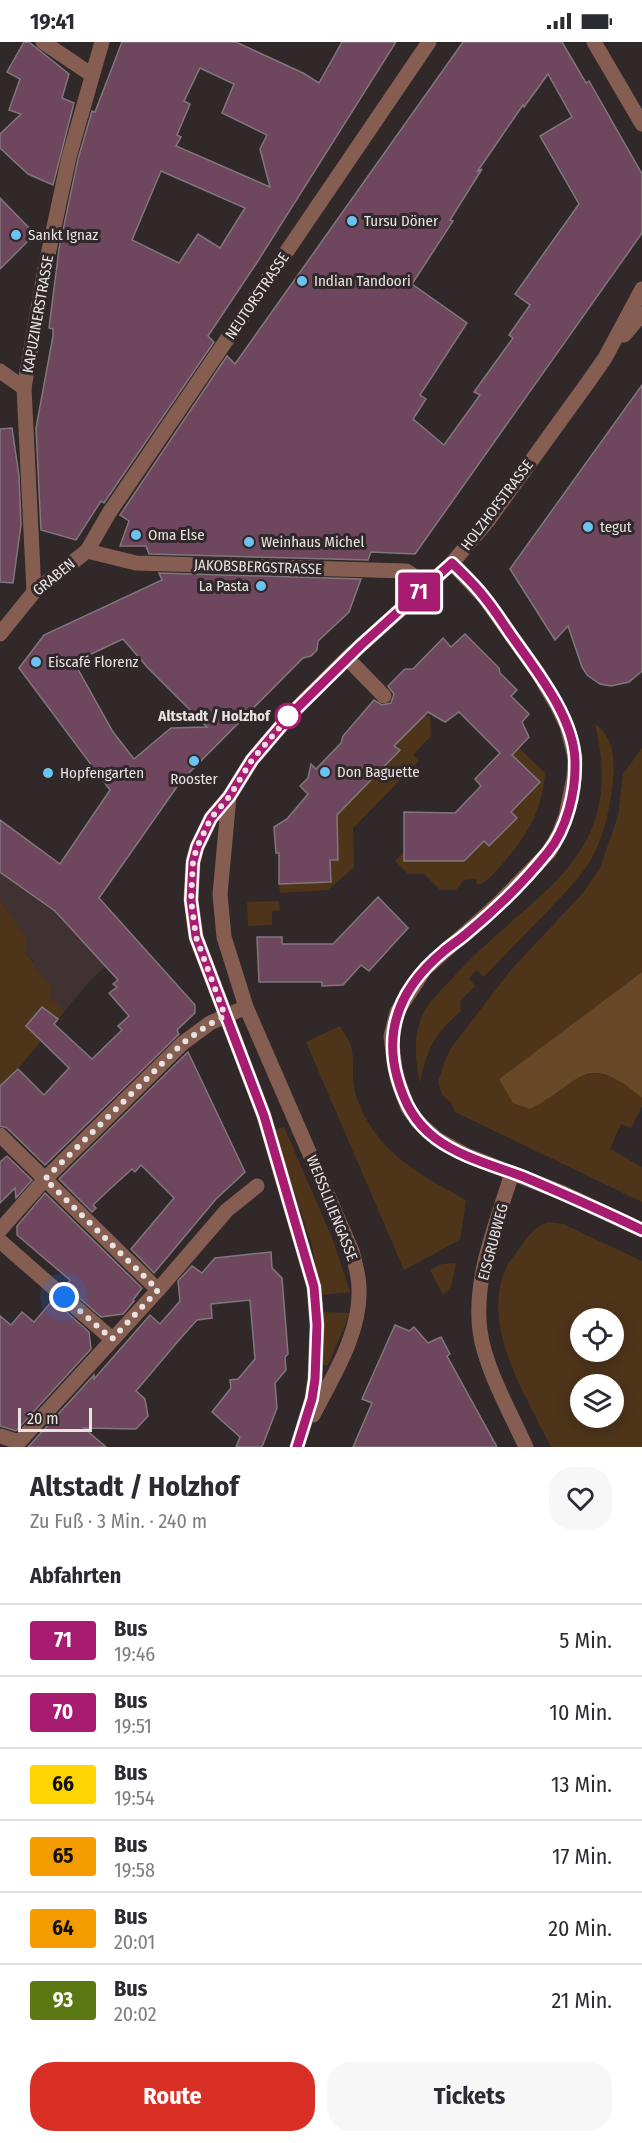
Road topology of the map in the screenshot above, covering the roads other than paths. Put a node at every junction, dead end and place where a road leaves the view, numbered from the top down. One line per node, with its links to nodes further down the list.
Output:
1 (43, 42): 5 (street)
2 (102, 42): 5 (street, KAPUZINERSTRASSE)
3 (429, 42): 12 (street, NEUTORSTRASSE)
4 (594, 42): 6 (street)
5 (92, 75): 11 (street, KAPUZINERSTRASSE)
6 (642, 124)
7 (642, 289): 9 (street, HOLZHOFSTRASSE)
8 (642, 314): 9 (street, HOLZHOFSTRASSE)
9 (605, 358): 13 (street, HOLZHOFSTRASSE)
10 (0, 371): 11 (street)
11 (24, 388): 15 (street, KAPUZINERSTRASSE)
12 (87, 551): 14 (street, JAKOBSBERGSTRASSE); 15 (street, GRABEN)
13 (452, 563): 14 (street, HOLZHOFSTRASSE); 23 (street)
14 (424, 588): 17 (street, HOLZHOFSTRASSE)
15 (34, 592): 16 (street, GRABEN)
16 (0, 634)
17 (347, 658): 18 (street); 19 (street, HOLZHOFSTRASSE)
18 (384, 696)
19 (229, 797): 20 (street, HOLZHOFSTRASSE); 21 (street, HOLZHOFSTRASSE)
20 (246, 1007): 21 (street); 32 (street, WEISSLILIENGASSE)
21 (225, 1016): 24 (street); 32 (street, WEISSLILIENGASSE)
22 (0, 1135): 24 (street)
23 (512, 1173): 27 (street); 33 (street, EISGRUBWEG)
24 (45, 1179): 26 (street); 29 (street)
25 (257, 1186): 29 (street)
26 (0, 1230)
27 (642, 1230)
28 (0, 1241): 30 (street)
29 (158, 1290): 30 (street)
30 (112, 1339): 31 (street)
31 (0, 1436)
32 (298, 1446)
33 (526, 1447)

